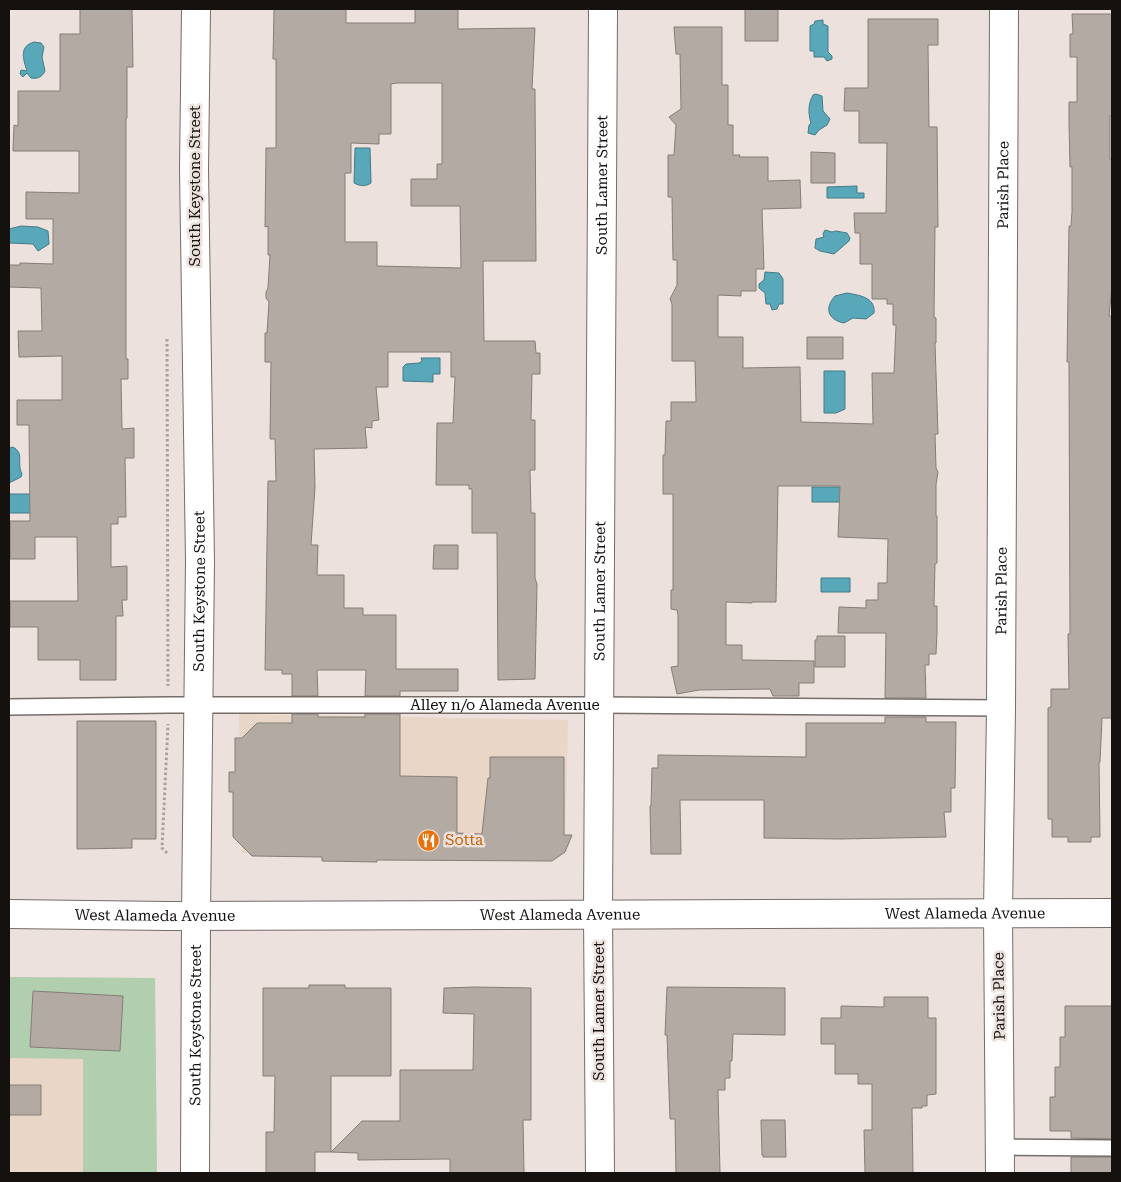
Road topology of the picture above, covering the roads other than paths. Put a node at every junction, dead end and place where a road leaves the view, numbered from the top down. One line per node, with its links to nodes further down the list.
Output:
1 (196, 9): 5 (street, South Keystone Street)
2 (602, 9): 4 (street, South Lamer Street)
3 (1004, 9): 7 (street, Parish Place)
4 (600, 705): 5 (lane, Alley n/o Alameda Avenue); 7 (lane, Alley n/o Alameda Avenue); 11 (street, South Lamer Street)
5 (200, 706): 6 (lane, Alley n/o Alameda Avenue); 12 (street, South Keystone Street)
6 (9, 707)
7 (1001, 708): 8 (street, Parish Place)
8 (998, 913): 9 (street, West Alameda Avenue); 11 (street, West Alameda Avenue); 14 (street, Parish Place)
9 (1112, 913)
10 (9, 914): 12 (street, West Alameda Avenue)
11 (598, 914): 12 (street, West Alameda Avenue); 16 (street, South Lamer Street)
12 (196, 916): 15 (street, South Keystone Street)
13 (1112, 1148): 14 (lane)
14 (1000, 1160)
15 (195, 1173)
16 (600, 1173)

